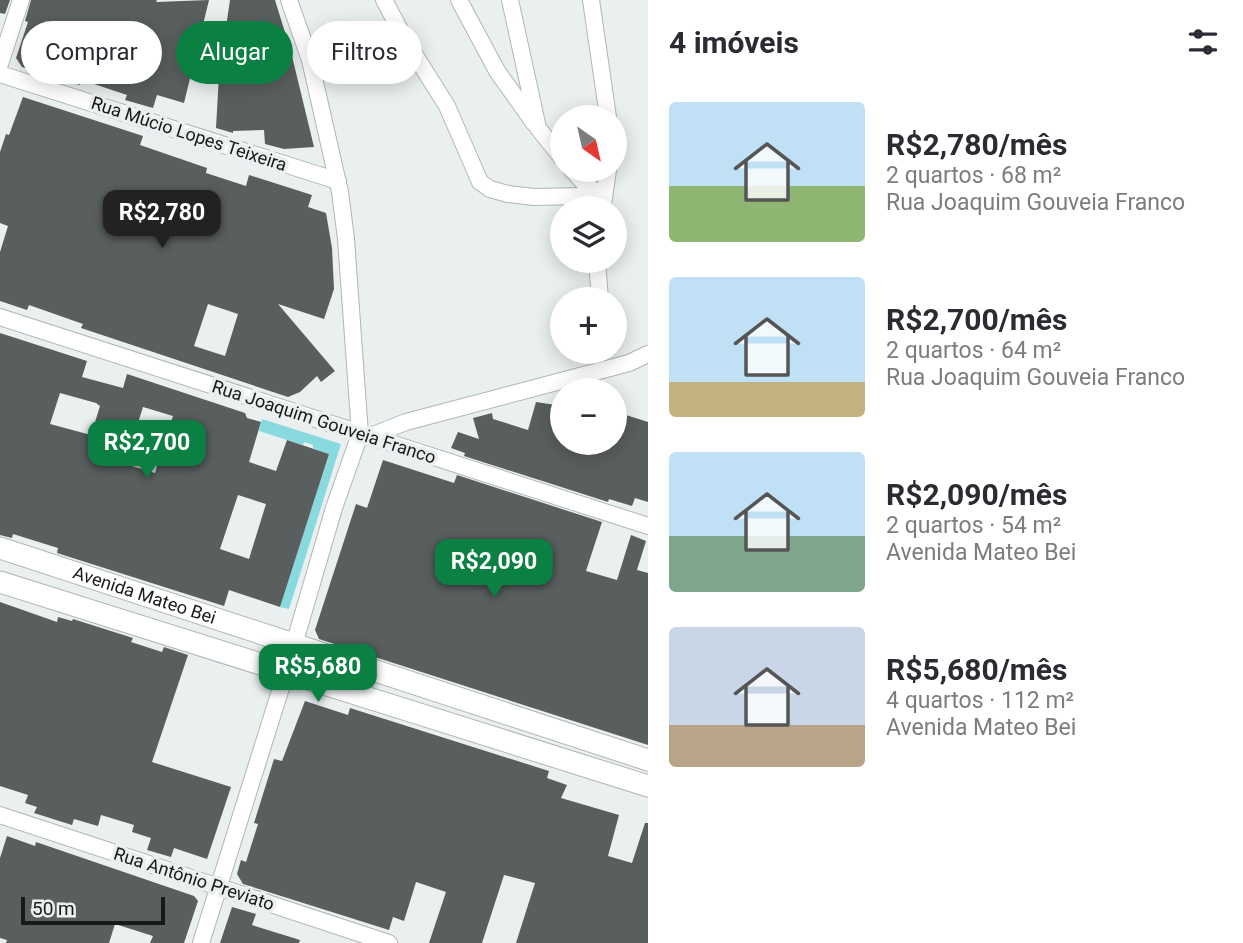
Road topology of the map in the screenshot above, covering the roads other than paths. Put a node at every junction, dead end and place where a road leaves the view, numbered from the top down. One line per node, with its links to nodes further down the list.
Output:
1 (21, 0): 7 (street)
2 (289, 0): 12 (street)
3 (384, 0): 17 (street)
4 (459, 0): 10 (street)
5 (510, 0): 10 (street)
6 (591, 0): 9 (street)
7 (0, 64)
8 (0, 74): 12 (street, Rua Múcio Lopes Teixeira)
9 (606, 105)
10 (538, 128): 11 (street)
11 (550, 143)
12 (338, 181): 22 (street)
13 (584, 182): 16 (street)
14 (564, 196): 15 (street)
15 (582, 196)
16 (597, 196)
17 (550, 197)
18 (0, 317): 22 (street, Rua Joaquim Gouveia Franco)
19 (648, 354): 20 (street)
20 (627, 363)
21 (597, 364): 22 (street)
22 (364, 436): 23 (street, Rua Joaquim Gouveia Franco); 26 (street)
23 (648, 526)
24 (0, 548): 26 (main road, Avenida Mateo Bei)
25 (0, 582): 27 (main road, Avenida Mateo Bei)
26 (295, 645): 27 (street); 28 (main road, Avenida Mateo Bei)
27 (286, 672): 29 (main road, Avenida Mateo Bei); 31 (street)
28 (648, 760)
29 (648, 786)
30 (0, 815): 31 (street, Rua Antônio Previato)
31 (219, 887): 32 (street); 33 (street, Rua Antônio Previato)
32 (201, 943)
33 (389, 943)

